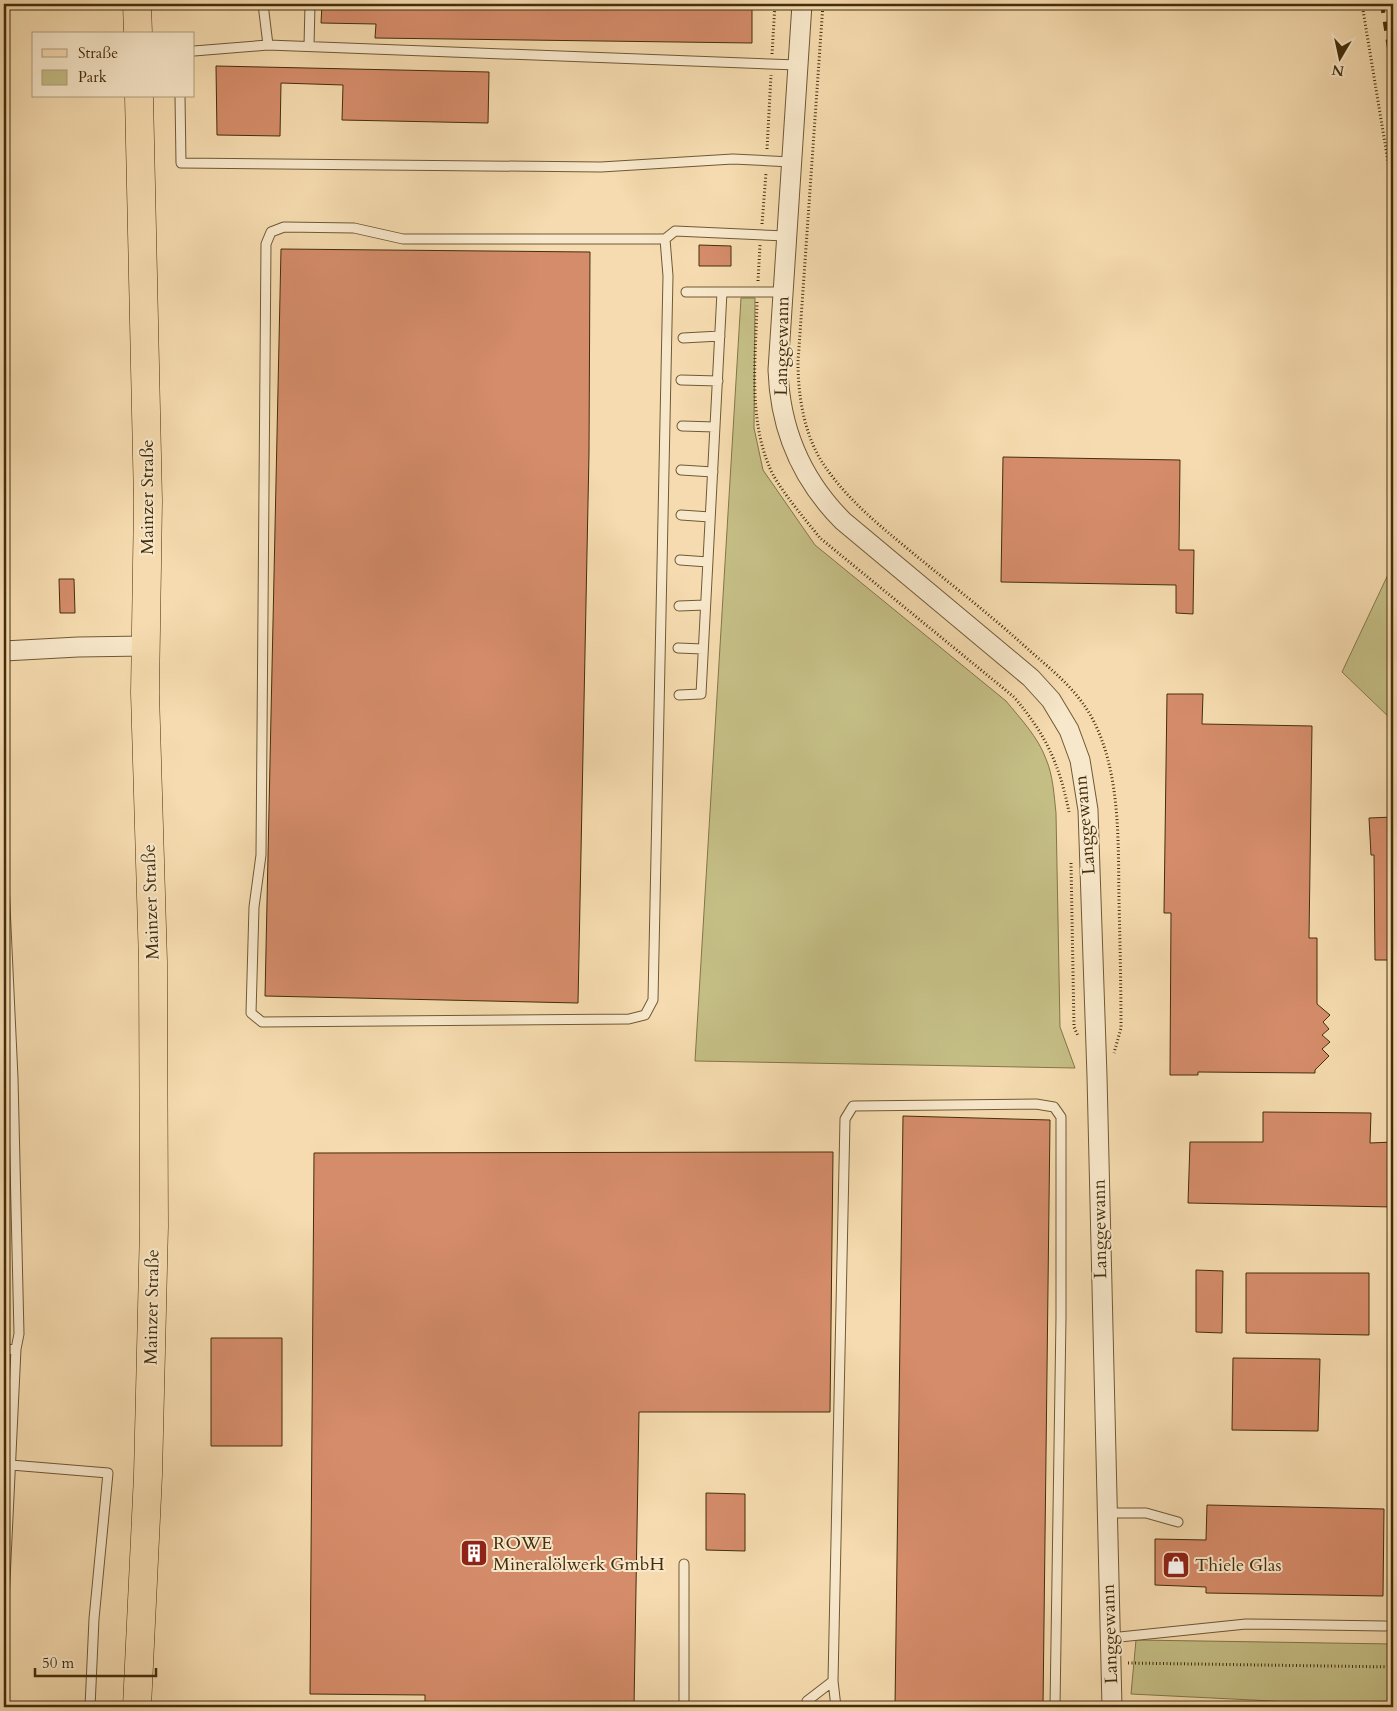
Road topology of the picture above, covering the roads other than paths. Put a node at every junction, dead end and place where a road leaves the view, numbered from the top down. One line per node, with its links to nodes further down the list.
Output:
1 (137, 4): 5 (main road)
2 (263, 4): 6 (lane)
3 (310, 4): 7 (lane)
4 (802, 4): 9 (street, Langgewann)
5 (138, 32)
6 (268, 45): 7 (lane); 8 (lane)
7 (309, 46): 9 (lane)
8 (195, 51)
9 (798, 65): 12 (street, Langgewann)
10 (139, 98): 32 (main road, Mainzer Straße)
11 (180, 98): 12 (lane)
12 (792, 162): 13 (street, Langgewann)
13 (786, 236): 14 (lane); 17 (street, Langgewann)
14 (665, 239): 14 (lane)
15 (686, 292): 16 (lane)
16 (722, 292): 17 (lane); 18 (lane)
17 (782, 292): 41 (street, Langgewann)
18 (720, 336): 19 (lane); 21 (lane)
19 (683, 338)
20 (681, 380): 21 (lane)
21 (718, 381): 23 (lane)
22 (682, 426): 23 (lane)
23 (715, 427): 25 (lane)
24 (681, 470): 25 (lane)
25 (713, 472): 27 (lane)
26 (682, 515): 27 (lane)
27 (710, 517): 29 (lane)
28 (680, 560): 29 (lane)
29 (708, 562): 30 (lane)
30 (706, 605): 31 (lane); 34 (lane)
31 (678, 606)
32 (145, 646): 35 (street); 49 (main road, Mainzer Straße)
33 (678, 648): 34 (lane)
34 (703, 648): 36 (lane)
35 (4, 651)
36 (679, 695)
37 (4, 884): 38 (lane)
38 (16, 1349): 39 (lane); 40 (lane)
39 (4, 1350)
40 (11, 1465): 44 (lane); 48 (lane)
41 (1106, 1513): 42 (lane); 46 (street, Langgewann)
42 (1178, 1522)
43 (684, 1564): 50 (lane)
44 (4, 1601)
45 (1385, 1626): 46 (lane)
46 (1118, 1637): 54 (street, Langgewann)
47 (833, 1681): 51 (lane); 52 (lane); 53 (lane)
48 (90, 1707)
49 (137, 1707)
50 (684, 1707)
51 (807, 1707)
52 (836, 1707)
53 (1055, 1707)
54 (1112, 1707)

